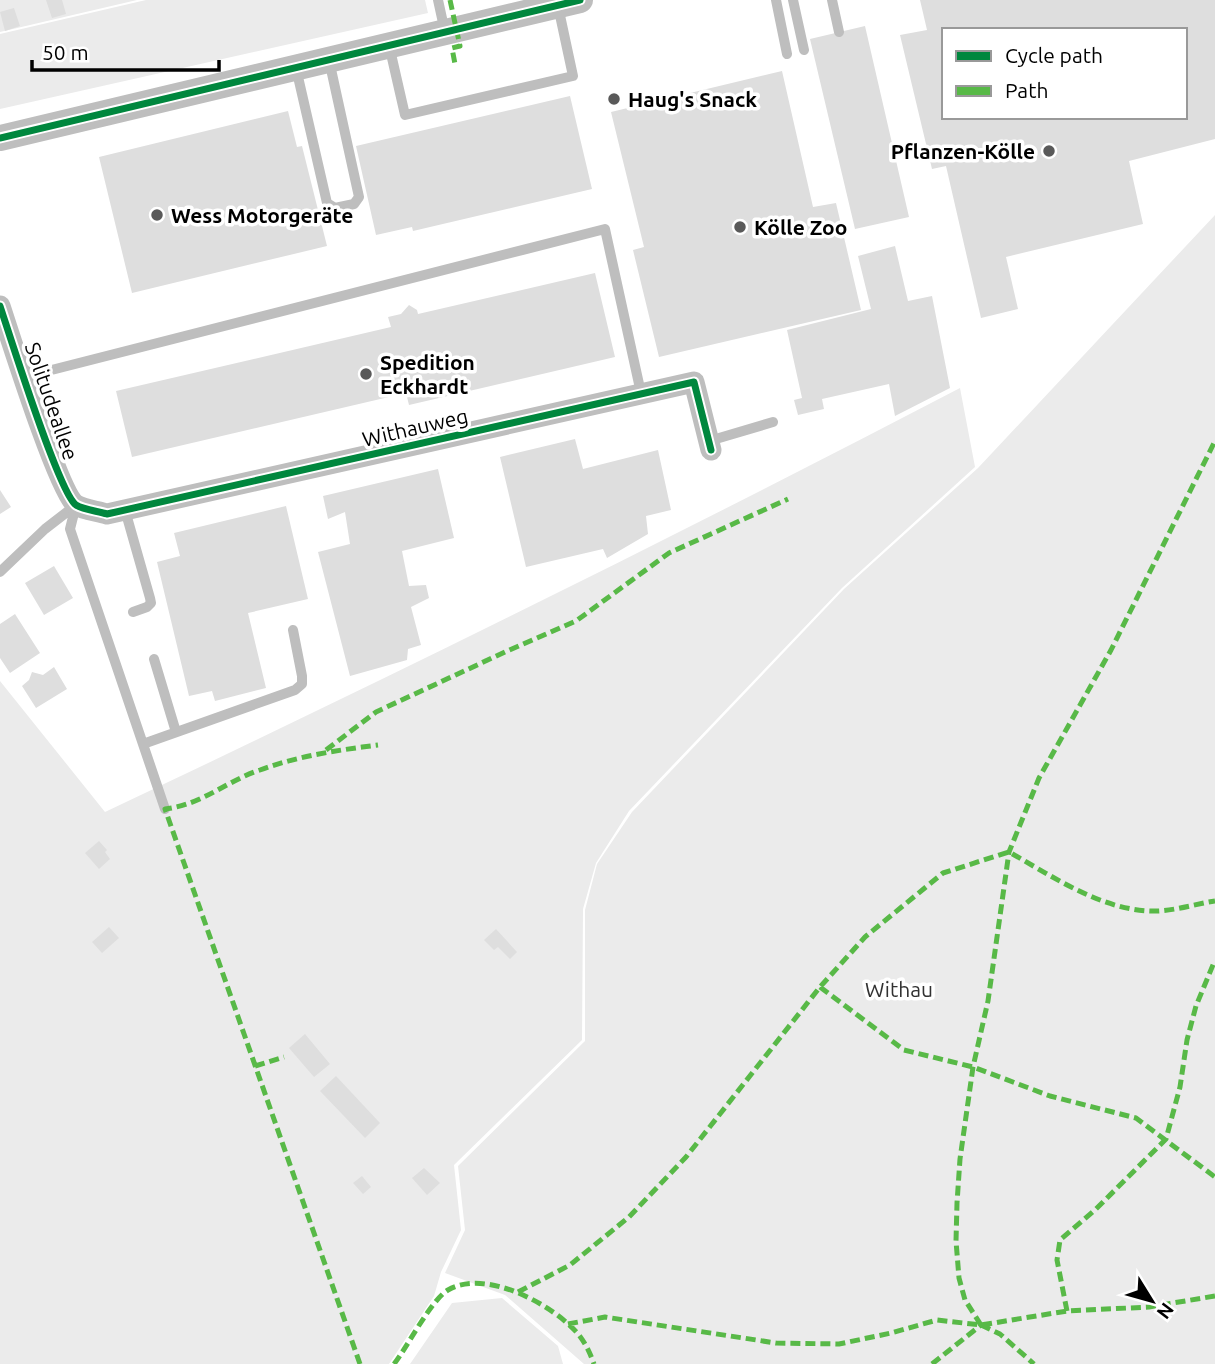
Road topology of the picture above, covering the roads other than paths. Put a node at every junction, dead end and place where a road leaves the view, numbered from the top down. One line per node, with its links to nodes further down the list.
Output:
1 (438, 0): 7 (lane)
2 (776, 0): 10 (lane)
3 (793, 0): 9 (lane)
4 (832, 0): 6 (lane)
5 (569, 3): 7 (street); 8 (lane)
6 (839, 32)
7 (445, 33): 8 (street)
8 (389, 45): 11 (street)
9 (804, 50)
10 (787, 54)
11 (329, 60): 12 (street); 12 (lane)
12 (296, 68): 13 (street)
13 (0, 138)
14 (0, 306): 15 (street, Solitudeallee)
15 (24, 377): 16 (lane); 19 (street, Solitudeallee)
16 (641, 393): 18 (street, Withauweg); 20 (street, Withauweg)
17 (773, 422): 18 (lane)
18 (710, 445)
19 (76, 505): 20 (street, Withauweg); 21 (lane); 26 (lane)
20 (125, 510): 22 (lane)
21 (0, 572)
22 (133, 612)
23 (293, 630): 25 (lane)
24 (154, 659): 25 (lane)
25 (176, 732): 26 (lane)
26 (143, 744): 27 (lane)
27 (165, 809)

